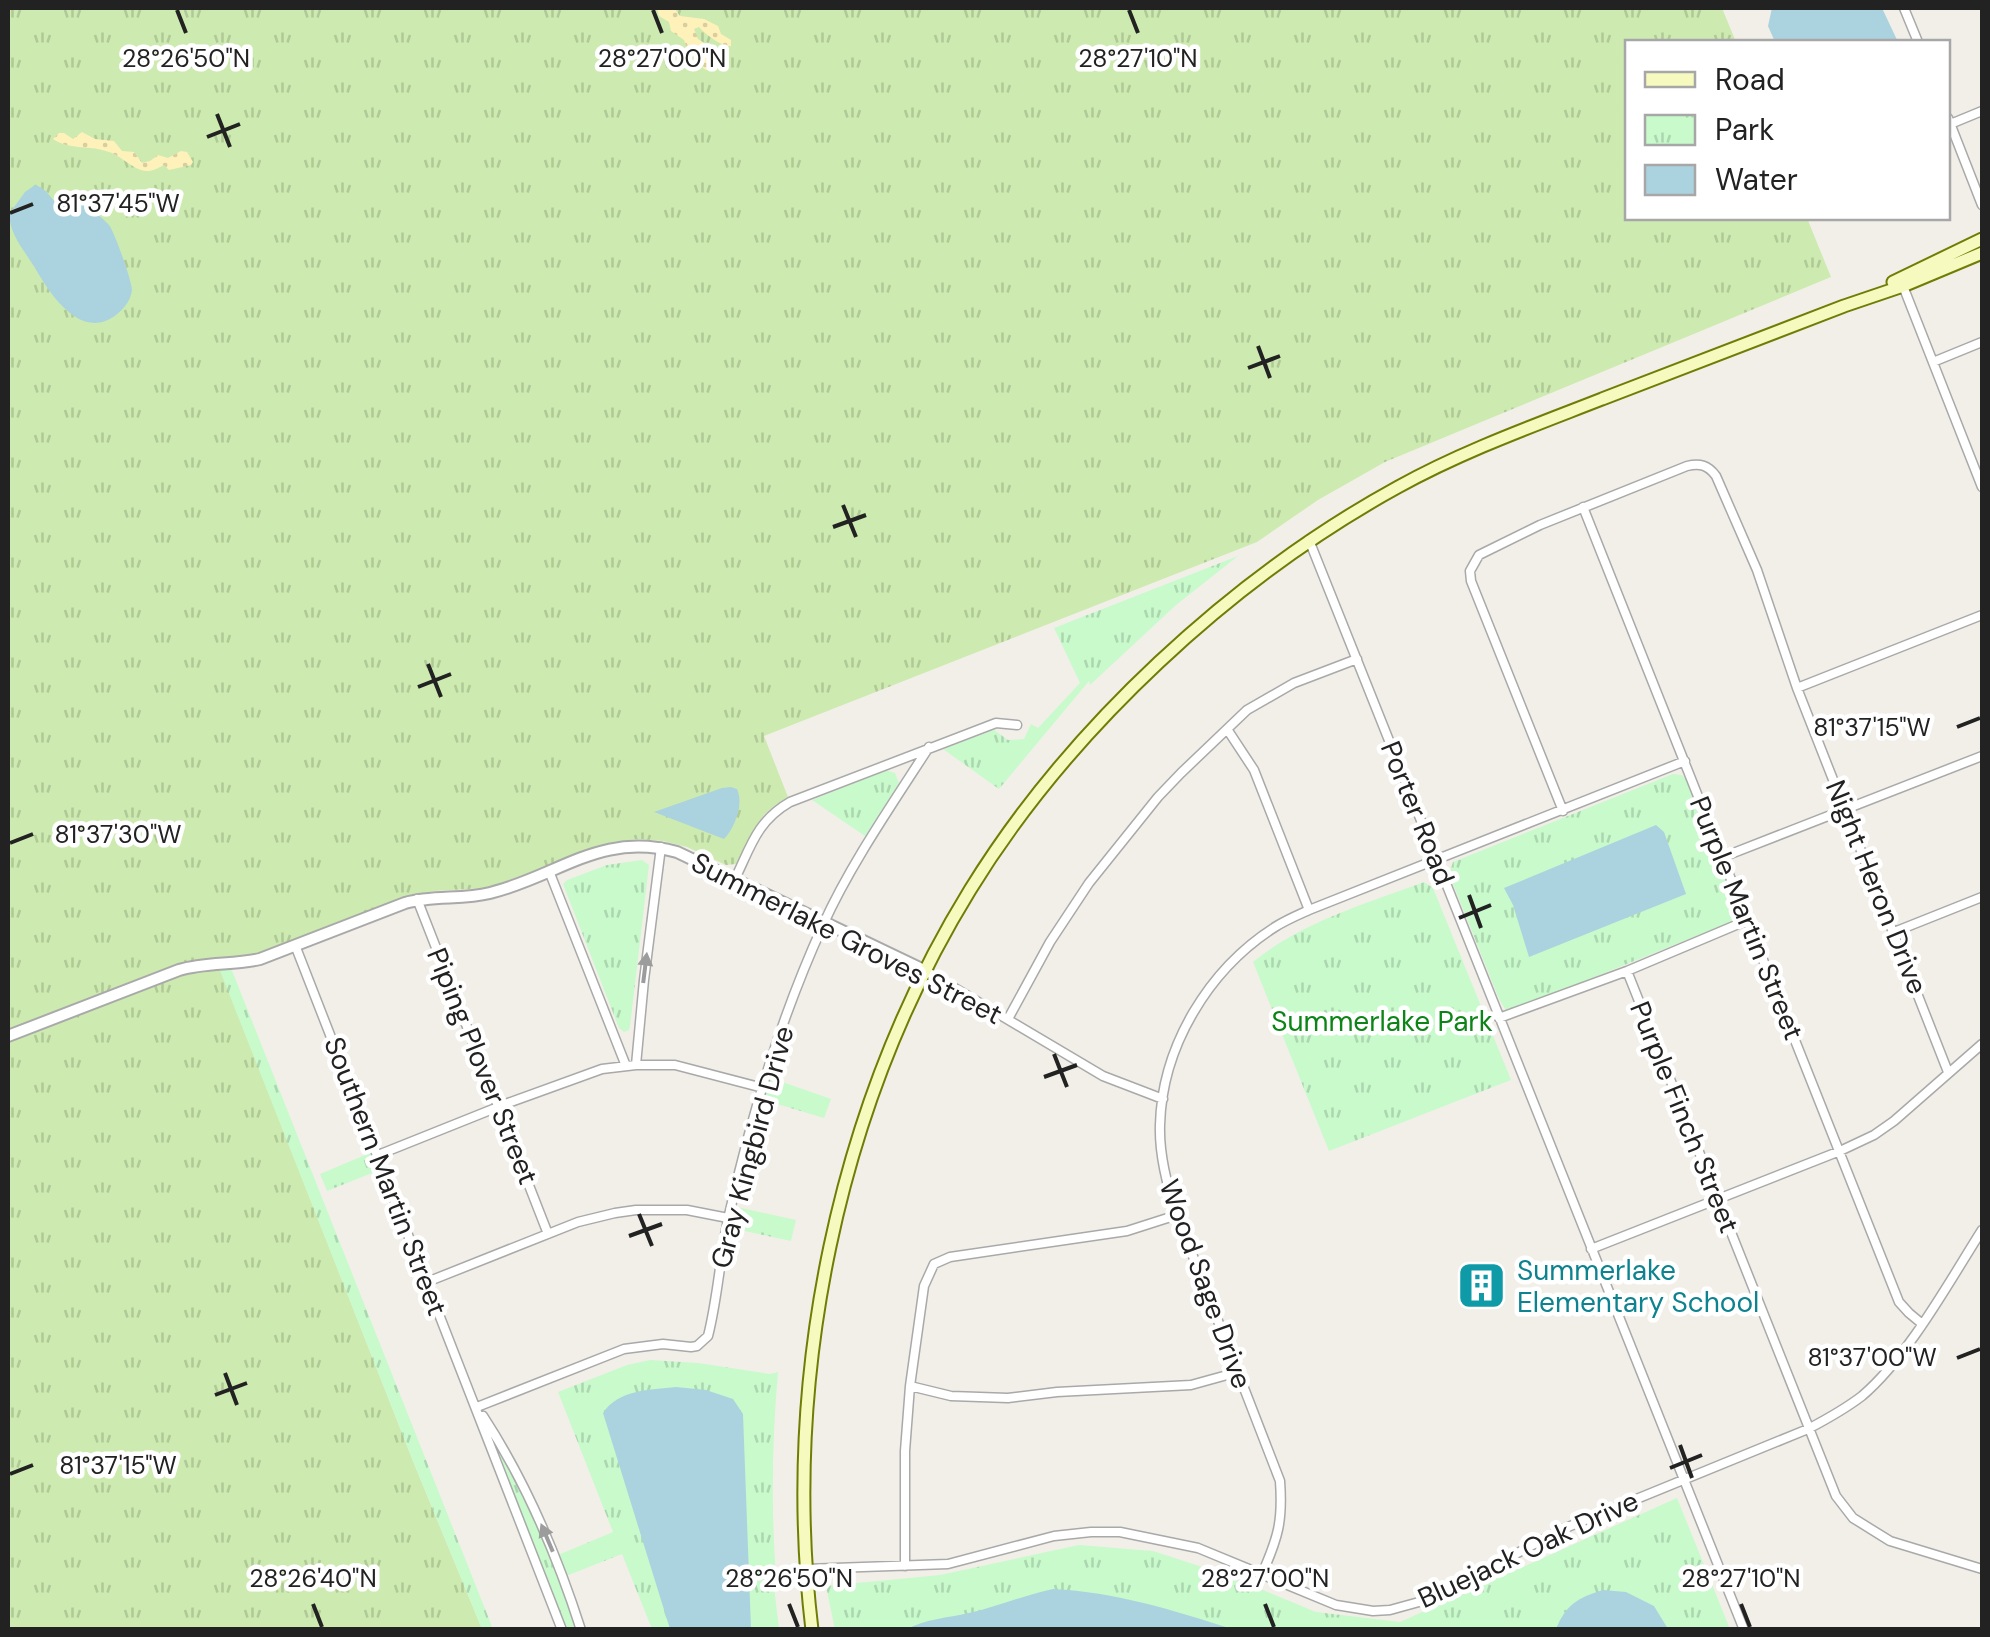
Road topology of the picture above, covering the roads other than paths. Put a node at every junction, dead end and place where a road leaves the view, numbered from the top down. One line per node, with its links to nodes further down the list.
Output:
1 (1904, 8): 2 (street)
2 (1917, 40)
3 (1982, 111): 4 (street)
4 (1950, 121)
5 (1950, 127): 6 (street)
6 (1982, 205)
7 (1982, 238): 10 (main road)
8 (1982, 253): 9 (main road)
9 (1903, 286): 10 (main road); 12 (street)
10 (1844, 306): 15 (main road)
11 (1982, 342): 12 (street)
12 (1933, 362): 13 (street)
13 (1982, 487)
14 (1583, 506): 18 (street, Night Heron Drive); 23 (street, Purple Martin Street); 25 (street, Night Heron Drive)
15 (1309, 540): 17 (street, Porter Road); 38 (main road)
16 (1982, 615): 18 (street)
17 (1357, 659): 20 (street); 28 (street, Porter Road)
18 (1798, 688): 24 (street, Night Heron Drive)
19 (1018, 724): 21 (street)
20 (1228, 728): 33 (street); 41 (street)
21 (929, 747): 30 (street); 35 (street, Gray Kingbird Drive)
22 (1982, 756): 24 (street)
23 (1685, 761): 25 (street, Wood Sage Drive); 27 (street, Purple Martin Street)
24 (1846, 810): 27 (street); 36 (street, Night Heron Drive)
25 (1563, 811): 28 (street, Wood Sage Drive)
26 (661, 847): 29 (street, Summerlake Groves Street); 30 (street, Summerlake Groves Street); 44 (street, one-way to 26)
27 (1723, 858): 34 (street, Purple Martin Street)
28 (1438, 861): 33 (street, Wood Sage Drive); 40 (street, Porter Road)
29 (549, 871): 32 (street, Summerlake Groves Street); 44 (street)
30 (735, 879): 35 (street, Summerlake Groves Street)
31 (1982, 897): 36 (street)
32 (416, 899): 37 (street, Summerlake Groves Street); 48 (street, Piping Plover Street)
33 (1310, 910): 47 (street, Wood Sage Drive)
34 (1748, 920): 39 (street); 49 (street, Purple Martin Street)
35 (824, 922): 38 (street, Summerlake Groves Street); 46 (street, Gray Kingbird Drive)
36 (1894, 932): 45 (street, Night Heron Drive)
37 (295, 945): 42 (street, Summerlake Groves Street); 50 (street, Southern Martin Street)
38 (926, 971): 41 (street, Summerlake Groves Street); 65 (main road)
39 (1627, 971): 40 (street); 51 (street, Purple Finch Street)
40 (1499, 1018): 56 (street, Porter Road)
41 (1008, 1019): 47 (street, Summerlake Groves Street)
42 (8, 1036)
43 (1982, 1044): 45 (street)
44 (631, 1066): 46 (street); 48 (street)
45 (1948, 1072): 49 (street)
46 (762, 1088): 53 (street, Gray Kingbird Drive)
47 (1163, 1098): 52 (street, Wood Sage Drive)
48 (499, 1106): 50 (street); 55 (street, Piping Plover Street)
49 (1840, 1151): 51 (street); 58 (street, Purple Martin Street)
50 (378, 1156): 57 (street, Southern Martin Street)
51 (1718, 1199): 56 (street); 62 (street, Purple Finch Street)
52 (1177, 1215): 59 (street, Wood Sage Drive); 60 (street)
53 (728, 1218): 55 (street); 61 (street, Gray Kingbird Drive)
54 (1982, 1230): 58 (street, Bluejack Oak Drive)
55 (548, 1234): 57 (street)
56 (1592, 1249): 63 (street, Porter Road)
57 (427, 1282): 61 (street, Southern Martin Street)
58 (1921, 1323): 62 (street, Bluejack Oak Drive)
59 (1238, 1372): 60 (street); 67 (street, Wood Sage Drive)
60 (910, 1386): 64 (street)
61 (477, 1407): 68 (street, Southern Martin Street); 69 (street, Southern Martin Street, one-way to 61)
62 (1808, 1430): 63 (street, Bluejack Oak Drive); 66 (street, Purple Finch Street)
63 (1683, 1478): 67 (street, Bluejack Oak Drive); 71 (street, Porter Road)
64 (904, 1566): 65 (street, Bluejack Oak Drive); 67 (street, Bluejack Oak Drive)
65 (806, 1569): 70 (main road)
66 (1982, 1569)
67 (1262, 1574)
68 (562, 1630)
69 (581, 1630)
70 (812, 1630)
71 (1744, 1630)

